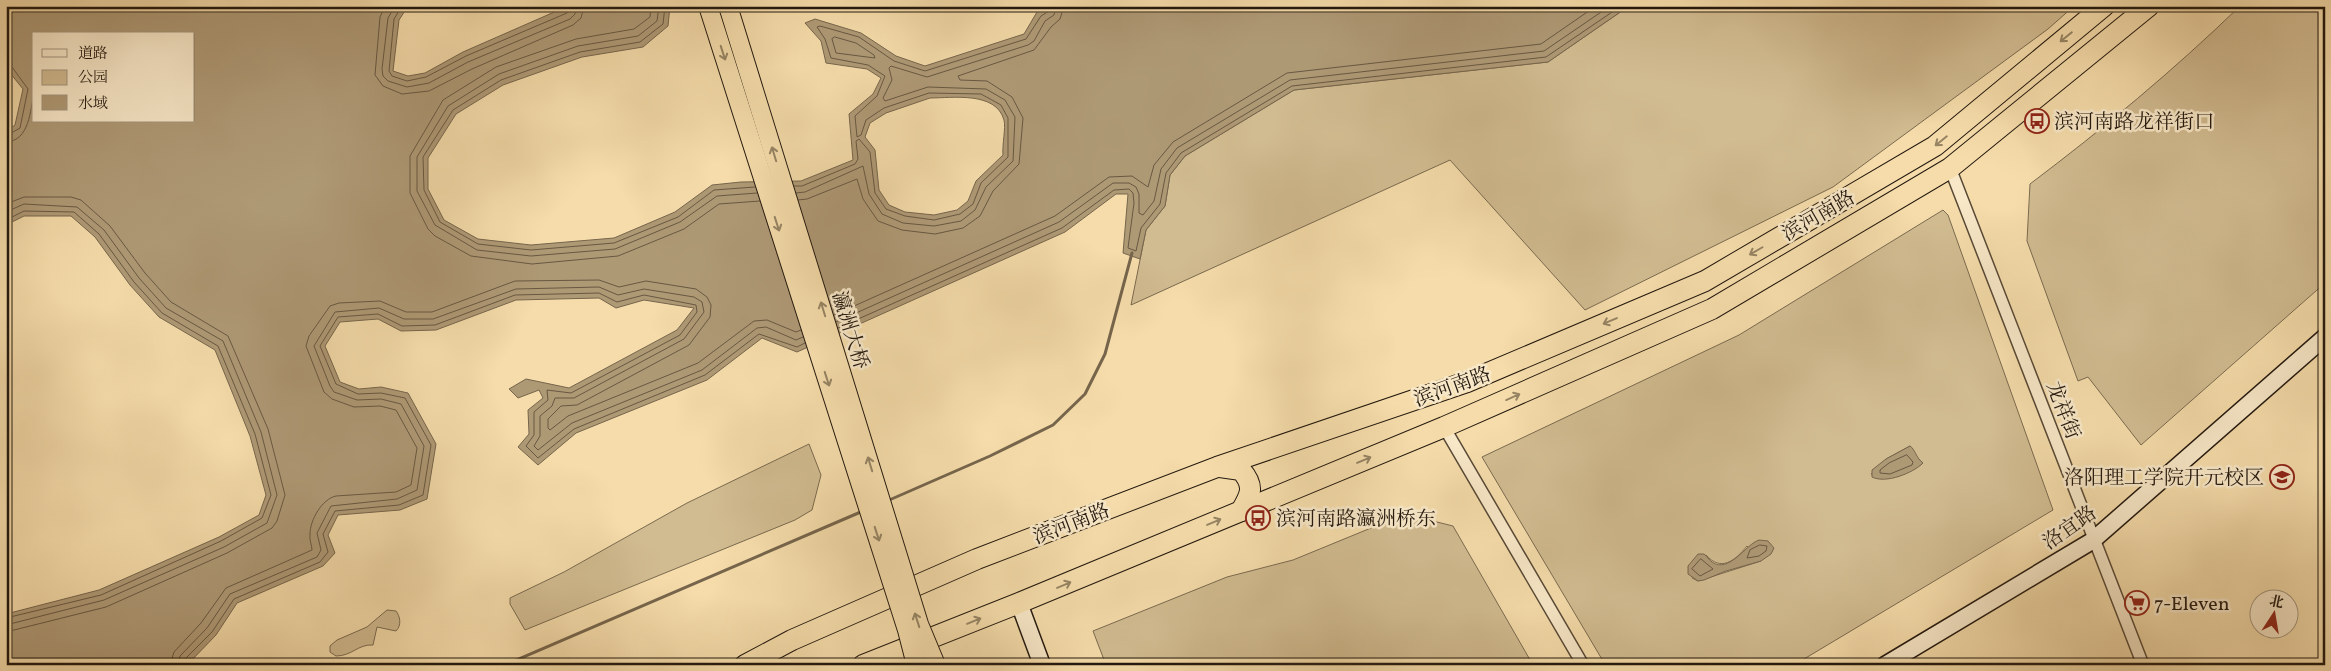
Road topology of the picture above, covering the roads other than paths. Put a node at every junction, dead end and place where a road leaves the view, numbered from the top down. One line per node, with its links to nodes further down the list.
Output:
1 (708, 6): 15 (main road, 瀛洲大桥, one-way to 15, bridge)
2 (728, 6): 16 (main road, 瀛洲大桥, one-way to 2, bridge)
3 (2104, 6): 9 (highway, 滨河南路, one-way to 9)
4 (2150, 6): 5 (highway, 滨河南路)
5 (1950, 168): 8 (highway, 滨河南路, one-way to 5); 11 (street, 龙祥街)
6 (2325, 337): 11 (street, 洛宜路)
7 (2325, 347): 11 (street, 洛宜路)
8 (1444, 427): 10 (highway, 滨河南路, one-way to 8); 18 (street)
9 (1217, 467): 10 (highway); 13 (highway, 滨河南路)
10 (1241, 511): 12 (highway, 滨河南路, one-way to 10)
11 (2096, 544): 19 (street, 洛宜路); 20 (street, 洛宜路); 21 (street, 龙祥街)
12 (1019, 604): 14 (highway, 滨河南路, one-way to 12); 17 (street)
13 (745, 665)
14 (863, 665)
15 (916, 665)
16 (936, 665)
17 (1042, 665)
18 (1583, 665)
19 (1885, 665)
20 (1901, 665)
21 (2143, 665)

